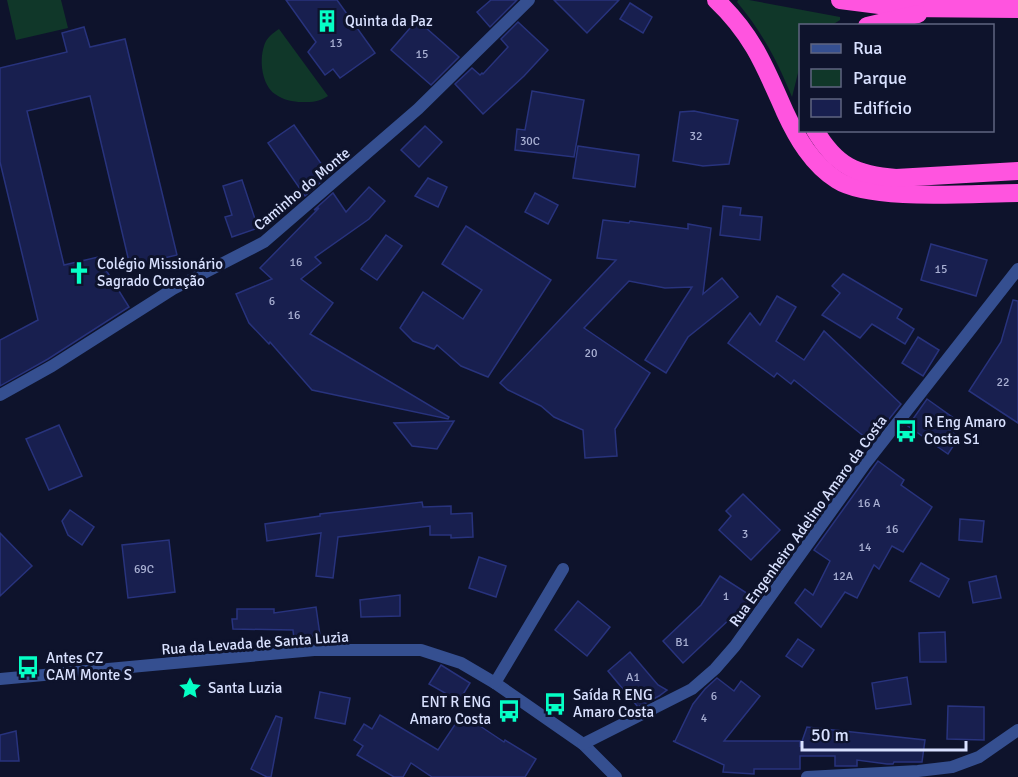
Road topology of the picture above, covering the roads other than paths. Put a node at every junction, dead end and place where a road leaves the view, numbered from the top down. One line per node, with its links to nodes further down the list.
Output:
1 (530, 0): 11 (street, Caminho do Monte)
2 (716, 0): 9 (highway)
3 (840, 0): 4 (highway)
4 (946, 8): 5 (highway); 6 (highway)
5 (1018, 9)
6 (876, 24)
7 (816, 132): 8 (highway)
8 (1018, 171)
9 (1018, 192)
10 (1018, 269): 16 (street, Rua Engenheiro Adelino Amaro da Costa)
11 (0, 395)
12 (563, 569): 14 (street)
13 (0, 679): 14 (street, Rua da Levada de Santa Luzia)
14 (495, 683): 16 (street, Rua da Levada de Santa Luzia)
15 (1018, 730): 18 (street)
16 (583, 744): 17 (street, Rua da Levada de Santa Luzia)
17 (616, 777)
18 (807, 777)

